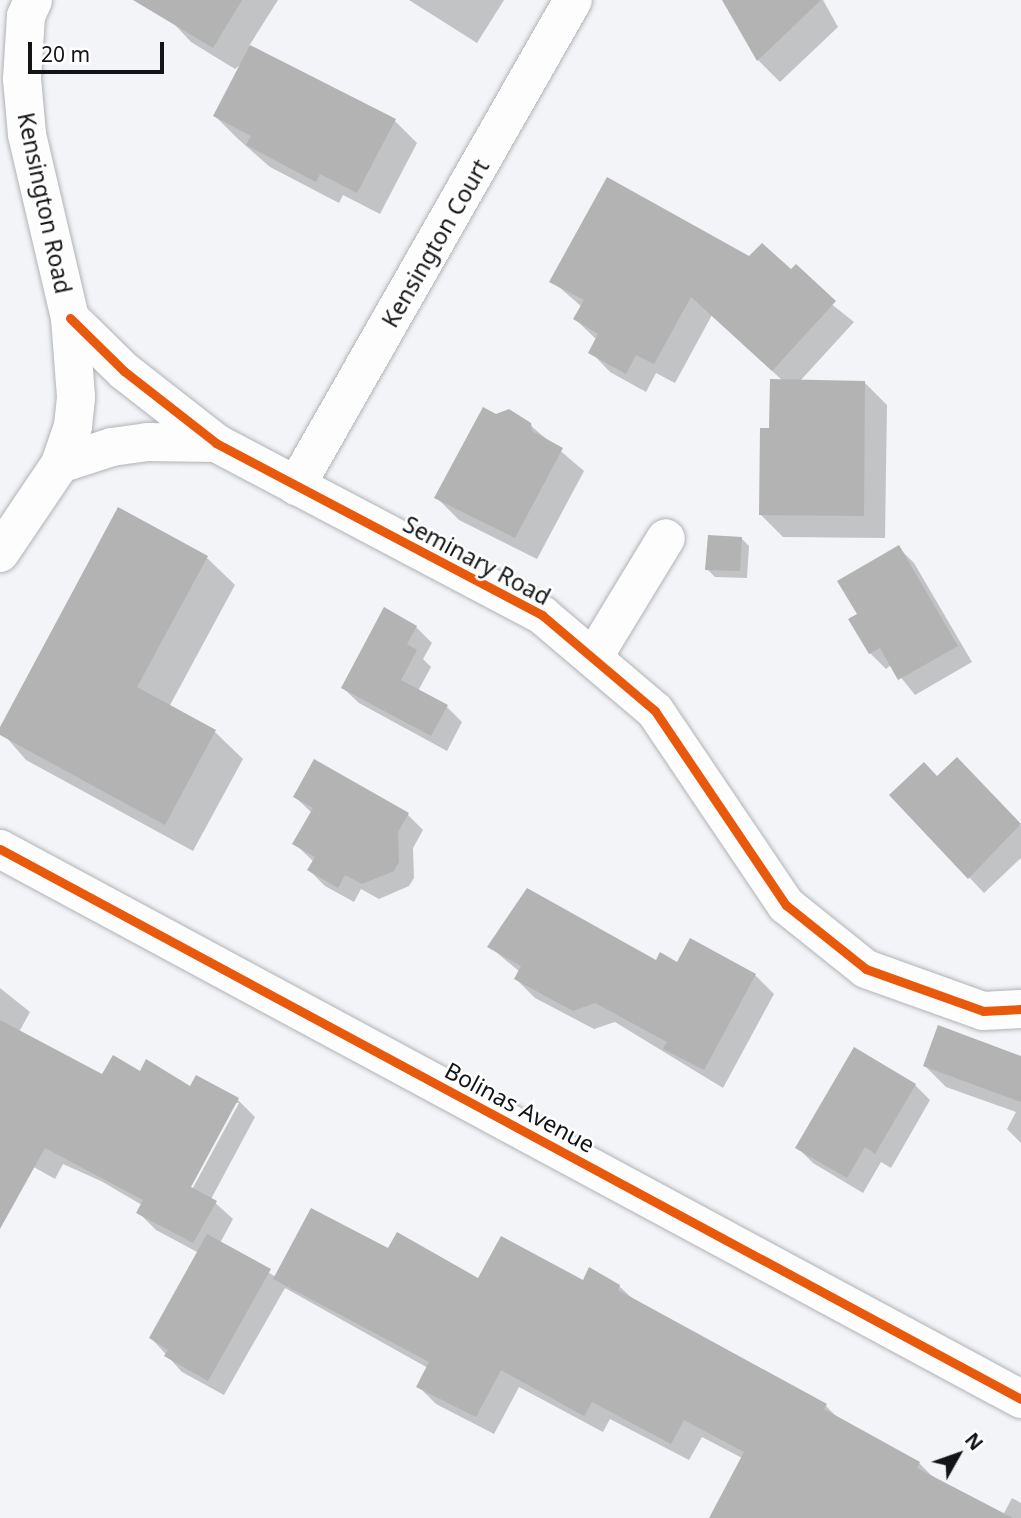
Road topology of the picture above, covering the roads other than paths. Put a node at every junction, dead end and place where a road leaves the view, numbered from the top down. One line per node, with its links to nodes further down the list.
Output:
1 (33, 0): 3 (street, Kensington Road)
2 (573, 0): 6 (street, Kensington Court)
3 (70, 318): 4 (street, Seminary Road); 5 (street, Kensington Road)
4 (216, 443): 5 (street, Seminary Road); 6 (street, Seminary Road)
5 (60, 464): 8 (street, Kensington Road)
6 (296, 486): 9 (street, Seminary Road)
7 (666, 538): 9 (street)
8 (0, 553)
9 (593, 658): 11 (street, Seminary Road)
10 (0, 849): 12 (street, Bolinas Avenue)
11 (1021, 1009)
12 (1021, 1399)

